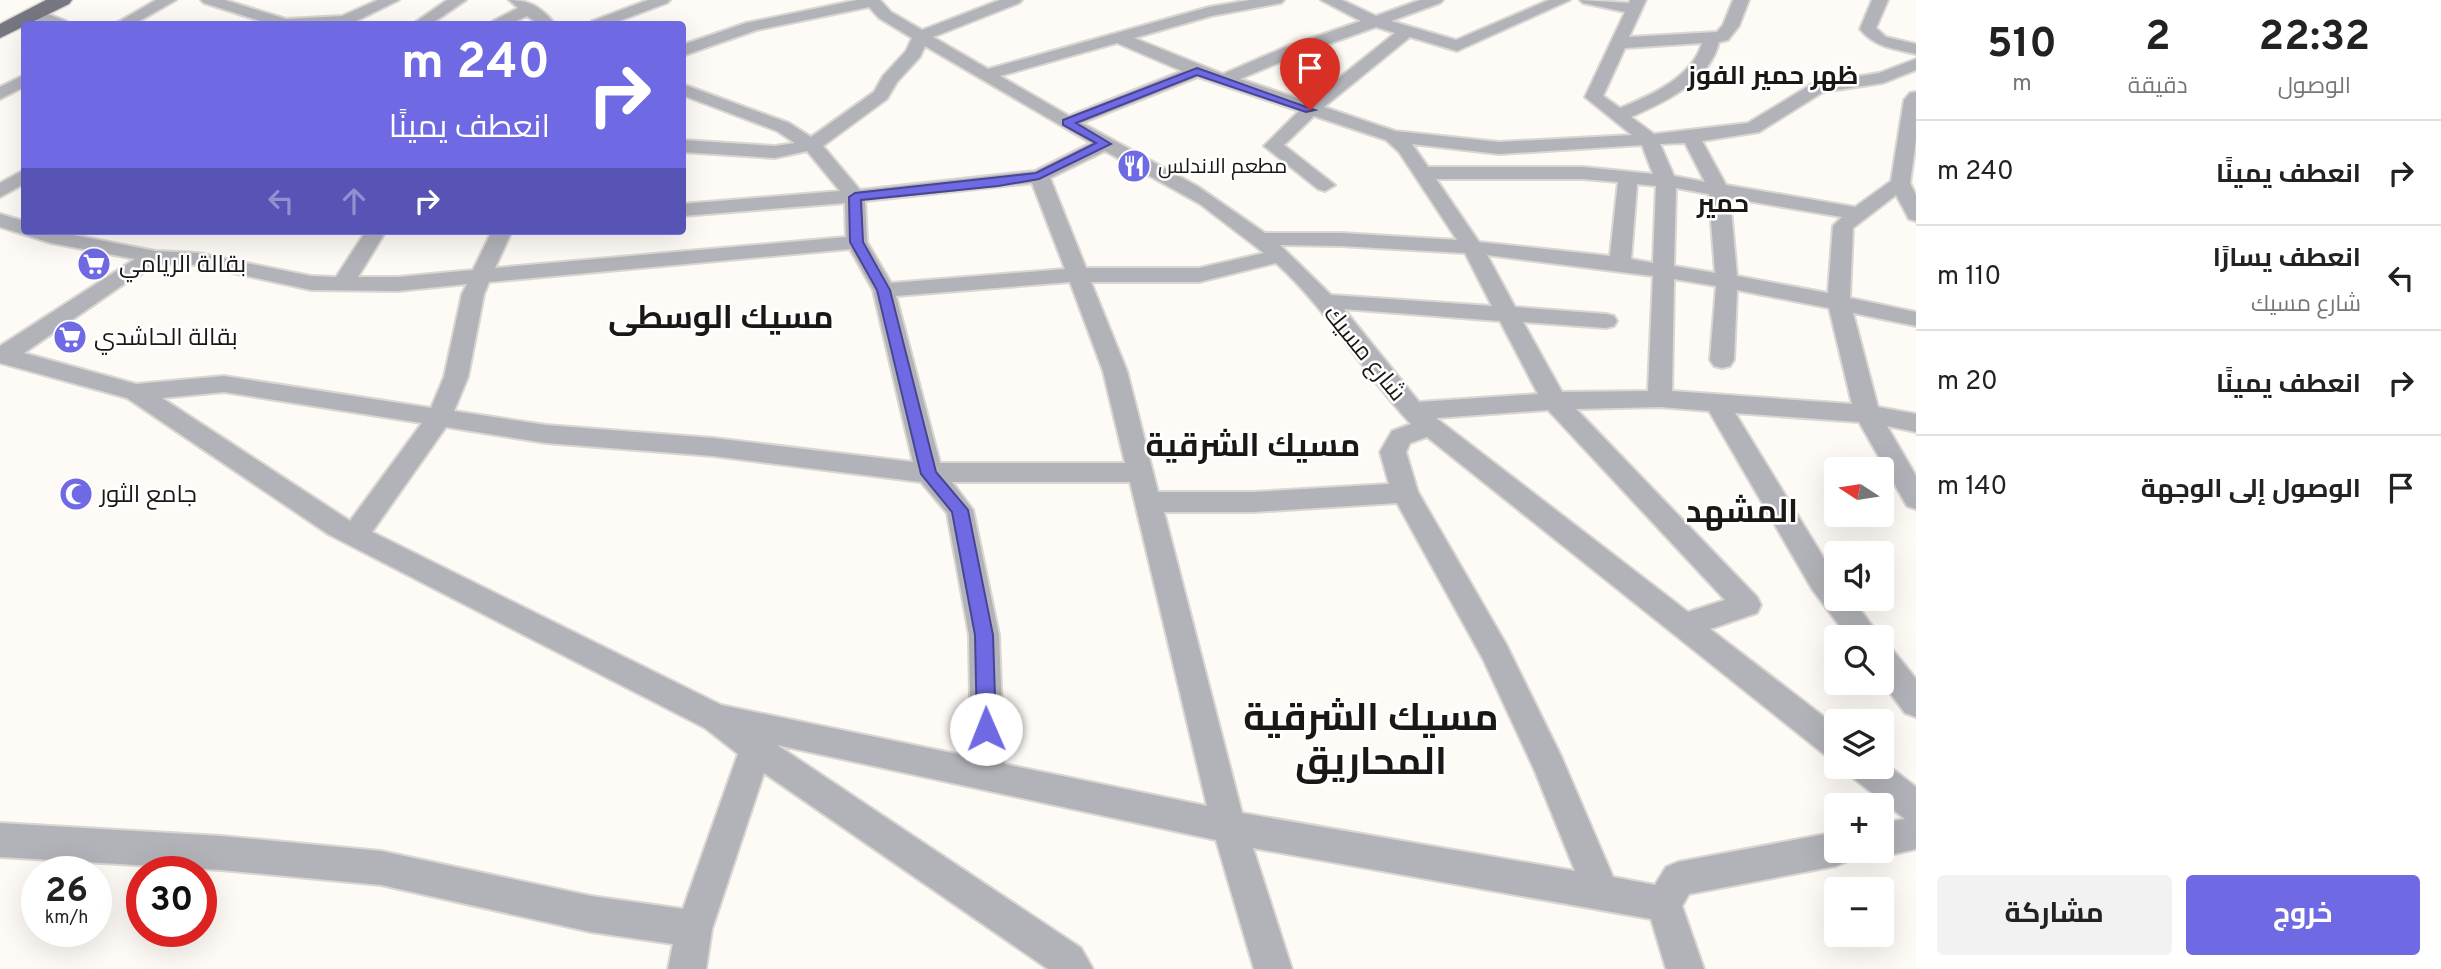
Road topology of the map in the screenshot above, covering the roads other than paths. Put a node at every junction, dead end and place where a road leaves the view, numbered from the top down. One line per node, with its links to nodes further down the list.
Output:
1 (62, 0): 20 (main road)
2 (168, 0): 26 (street)
3 (209, 0): 21 (street)
4 (267, 0): 21 (street)
5 (391, 0): 24 (street)
6 (458, 0): 29 (street)
7 (662, 0): 32 (street)
8 (1014, 0): 36 (street)
9 (1193, 0): 22 (street)
10 (1276, 0): 22 (street)
11 (1329, 0): 33 (street)
12 (1435, 0): 33 (street)
13 (1562, 0): 35 (street)
14 (1588, 0): 19 (street)
15 (1741, 0): 38 (street)
16 (1880, 0): 41 (street)
17 (872, 1): 36 (street, شارع مسيك); 40 (street)
18 (524, 4): 30 (street); 31 (street)
19 (1637, 5): 39 (street)
20 (34, 7): 23 (main road); 25 (street); 34 (main road)
21 (239, 12): 27 (street)
22 (1209, 12): 37 (street)
23 (0, 16)
24 (365, 19): 28 (street)
25 (55, 21)
26 (128, 21)
27 (274, 21)
28 (345, 21)
29 (426, 21)
30 (503, 21)
31 (544, 21)
32 (606, 21)
33 (1374, 21): 35 (street); 45 (street)
34 (0, 32)
35 (1406, 32): 50 (street)
36 (920, 36): 44 (street, شارع مسيك); 57 (street)
37 (1117, 37): 43 (street); 44 (street)
38 (1712, 38): 39 (street); 51 (street)
39 (1618, 43): 51 (street)
40 (686, 49)
41 (1916, 49)
42 (1916, 64): 54 (street)
43 (1197, 71): 45 (street); 52 (street)
44 (986, 75): 52 (street, شارع مسيك)
45 (1224, 80): 50 (street)
46 (21, 82): 48 (street)
47 (686, 91): 57 (street)
48 (0, 94)
49 (1916, 97): 64 (street)
50 (1310, 110): 53 (street); 65 (street)
51 (1618, 116): 55 (street)
52 (1067, 122): 56 (street, شارع مسيك)
53 (1393, 136): 55 (street); 59 (street)
54 (1691, 137): 55 (street); 66 (street)
55 (1649, 140): 63 (street)
56 (1105, 144): 60 (street); 78 (street, شارع مسيك)
57 (812, 145): 58 (street); 68 (street)
58 (686, 146)
59 (1422, 173): 61 (street); 81 (street)
60 (1039, 176): 68 (street); 86 (street)
61 (1628, 178): 63 (street); 84 (street)
62 (21, 179): 67 (street)
63 (1666, 181): 66 (street); 85 (street)
64 (1900, 183): 70 (street); 71 (street)
65 (1325, 185)
66 (1719, 190): 70 (street); 88 (street)
67 (0, 191)
68 (855, 197): 69 (street); 79 (street)
69 (686, 210)
70 (1859, 214): 92 (street)
71 (1916, 215)
72 (0, 220): 73 (street)
73 (21, 227)
74 (50, 235): 80 (street)
75 (113, 235): 80 (street)
76 (373, 235): 89 (street)
77 (500, 235): 87 (street)
78 (1258, 239): 81 (street); 82 (street, شارع مسيك)
79 (857, 242): 87 (street); 90 (street)
80 (98, 246): 83 (street)
81 (1472, 247): 84 (street); 93 (street)
82 (1279, 256): 86 (street); 91 (street, شارع مسيك)
83 (155, 257): 89 (street); 96 (street)
84 (1620, 264): 85 (street)
85 (1664, 271): 88 (street); 99 (street)
86 (1078, 275): 90 (street); 106 (street)
87 (480, 279): 89 (street); 103 (street)
88 (1727, 282): 92 (street); 97 (street)
89 (343, 283)
90 (884, 290): 107 (street)
91 (1324, 301): 93 (street); 104 (street, شارع مسيك)
92 (1839, 302): 94 (street); 102 (street)
93 (1507, 314): 95 (street); 100 (street)
94 (1916, 319)
95 (1606, 321)
96 (2, 355): 98 (street)
97 (1722, 359)
98 (136, 392): 103 (street); 111 (street)
99 (1660, 398): 100 (street); 101 (street)
100 (1554, 401): 104 (street); 112 (street)
101 (1717, 403): 102 (street); 113 (street)
102 (1867, 414): 105 (street); 109 (street)
103 (439, 418): 107 (street); 111 (street)
104 (1422, 419): 108 (street); 112 (street, شارع مسيك)
105 (1916, 423)
106 (1141, 472): 107 (street); 110 (street)
107 (929, 474): 119 (street)
108 (1405, 493): 110 (street); 127 (street)
109 (1916, 499)
110 (1148, 502): 122 (street)
111 (355, 536): 116 (street)
112 (1684, 625): 117 (street, شارع مسيك)
113 (1856, 625)
114 (1894, 675): 115 (street)
115 (1916, 703)
116 (716, 718): 118 (street); 119 (street)
117 (1824, 735)
118 (756, 749): 129 (street); 131 (street)
119 (988, 776): 122 (street)
120 (1880, 779): 121 (street)
121 (1916, 807)
122 (1229, 827): 127 (street); 132 (street)
123 (1916, 833): 124 (street)
124 (1894, 837)
125 (0, 840): 129 (street)
126 (1824, 851): 128 (street)
127 (1601, 892): 128 (street)
128 (1664, 904): 133 (street)
129 (694, 929): 130 (street)
130 (687, 969)
131 (1074, 969)
132 (1273, 969)
133 (1685, 969)

